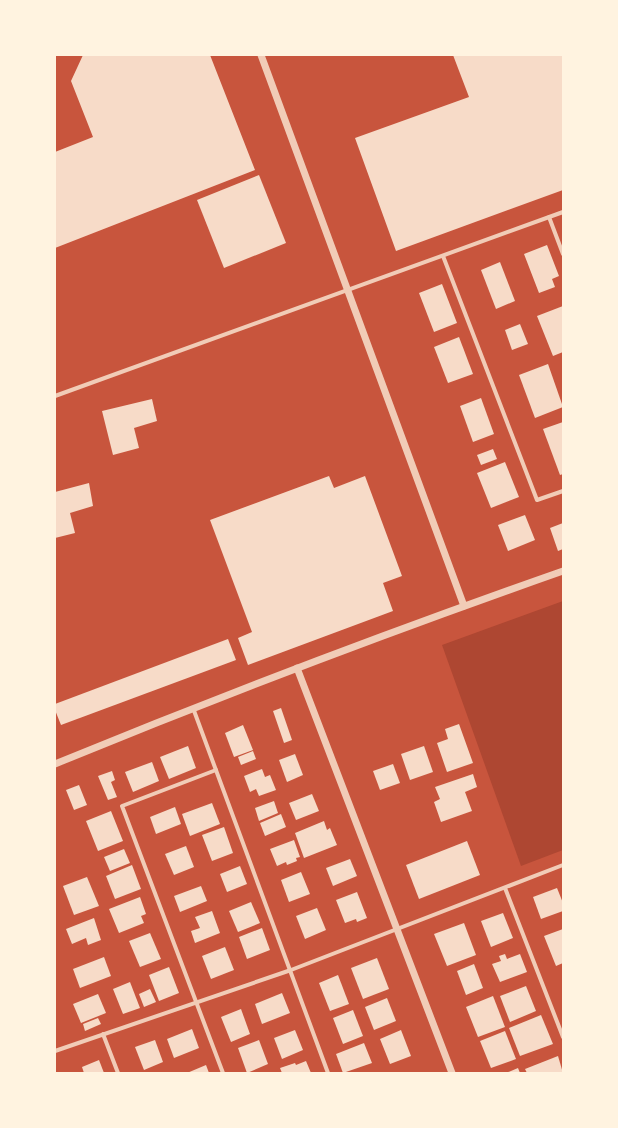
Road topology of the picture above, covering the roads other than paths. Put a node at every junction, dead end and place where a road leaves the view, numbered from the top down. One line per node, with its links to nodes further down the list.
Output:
1 (261, 55): 6 (street)
2 (563, 212): 3 (street)
3 (549, 217): 4 (street); 5 (street)
4 (563, 254)
5 (443, 256): 6 (street); 8 (street)
6 (349, 290): 7 (street); 10 (street)
7 (55, 396)
8 (563, 491)
9 (563, 571): 10 (street)
10 (464, 606): 11 (street)
11 (297, 668): 12 (street); 17 (street)
12 (193, 707): 13 (street); 14 (street)
13 (55, 764)
14 (216, 770): 18 (street); 19 (street)
15 (563, 865): 16 (street)
16 (505, 888): 17 (street); 21 (street)
17 (397, 930): 18 (street); 26 (street)
18 (291, 970): 19 (street); 25 (street)
19 (196, 1003): 20 (street); 24 (street)
20 (103, 1034): 22 (street); 23 (street)
21 (563, 1038)
22 (55, 1050)
23 (118, 1073)
24 (223, 1073)
25 (328, 1073)
26 (452, 1073)

